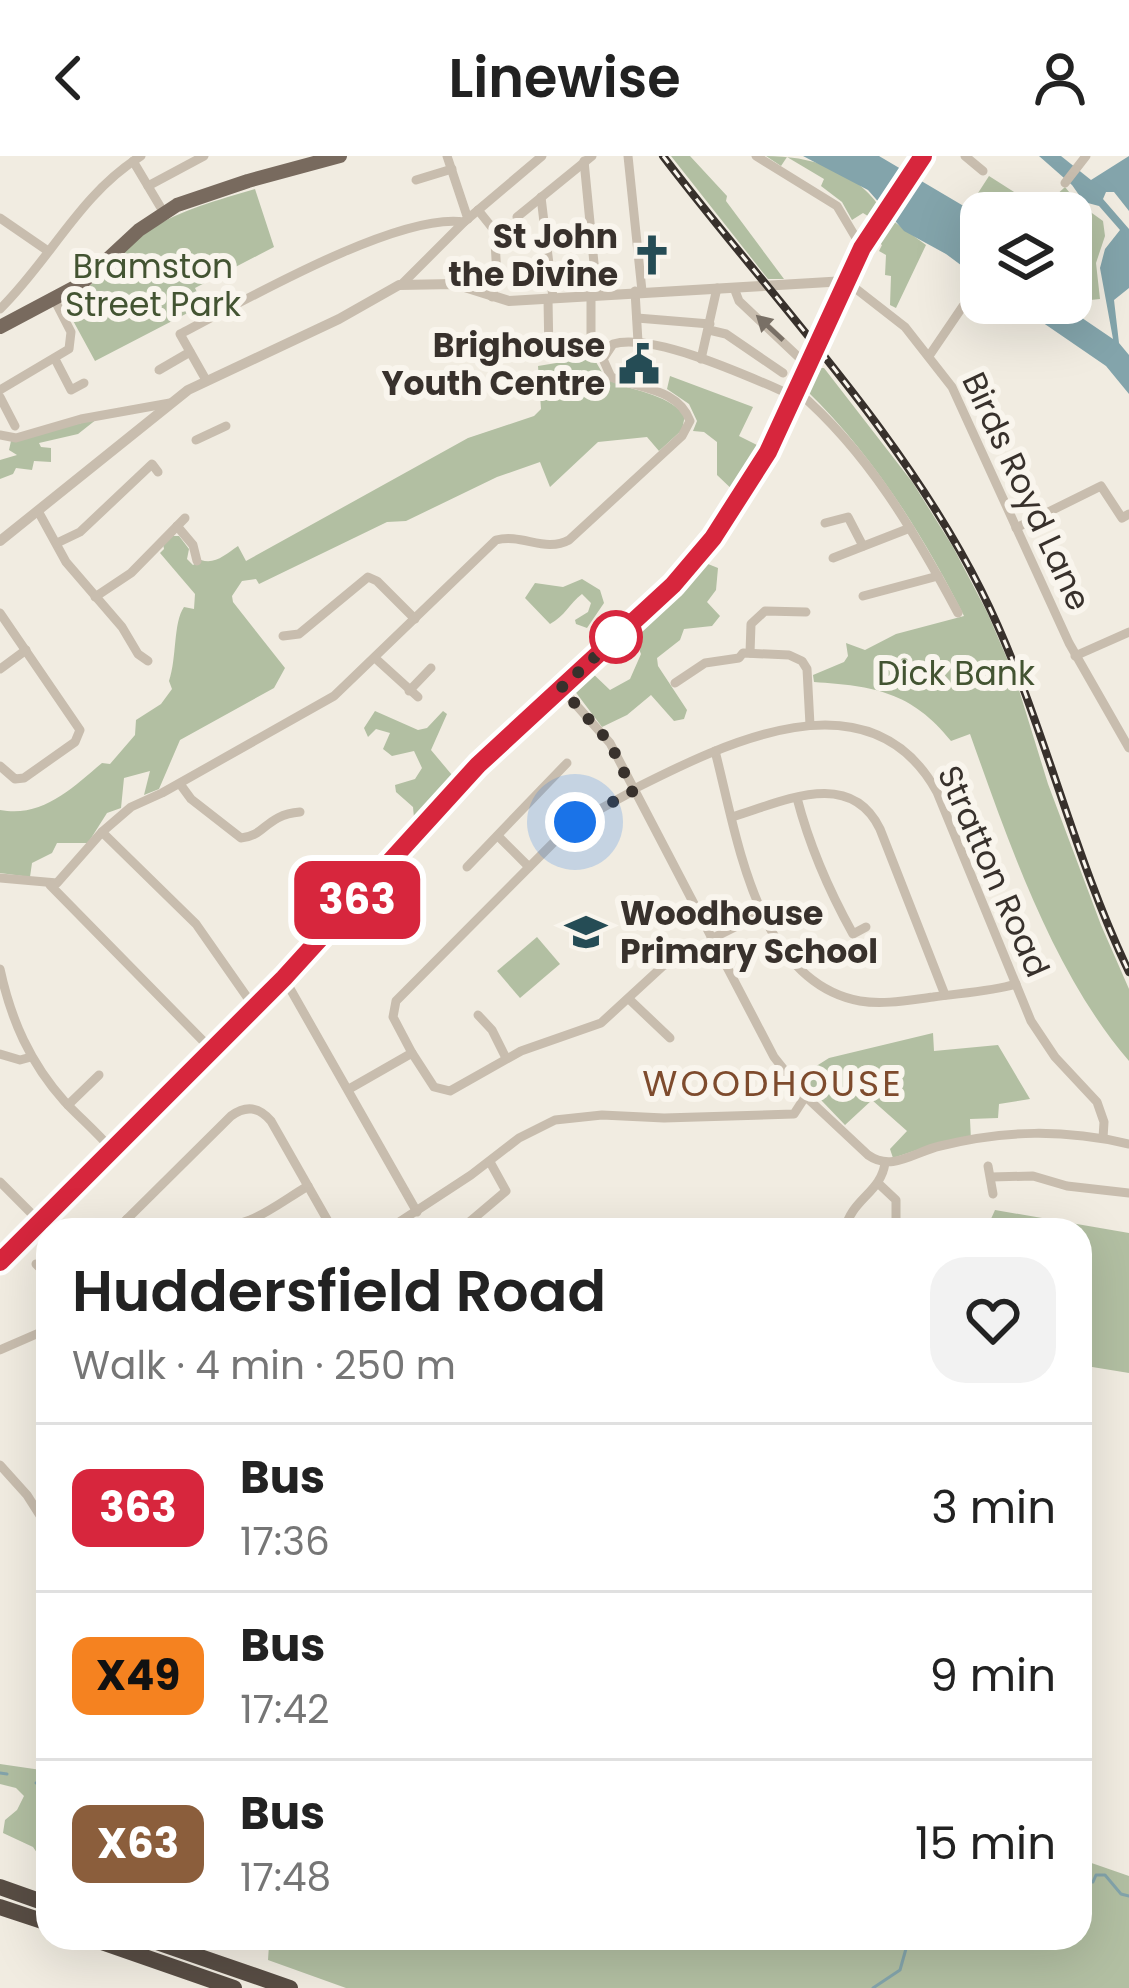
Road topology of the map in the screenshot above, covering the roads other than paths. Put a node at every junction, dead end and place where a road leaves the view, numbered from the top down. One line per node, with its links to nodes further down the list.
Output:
1 (204, 156): 16 (street)
2 (340, 156): 19 (main road)
3 (447, 156): 12 (street)
4 (542, 156): 18 (street)
5 (628, 156): 29 (street)
6 (756, 156): 23 (street)
7 (923, 156): 23 (main road)
8 (965, 156): 13 (street)
9 (1086, 156): 15 (street)
10 (137, 158): 16 (street); 24 (street)
11 (588, 159): 17 (street); 30 (street)
12 (452, 170): 14 (street); 21 (street)
13 (983, 171)
14 (416, 180)
15 (1066, 183)
16 (148, 186): 19 (street)
17 (542, 197): 22 (street); 32 (street)
18 (478, 210): 21 (street); 22 (street)
19 (164, 213): 33 (main road)
20 (0, 218): 24 (street)
21 (466, 221): 26 (street); 41 (street)
22 (498, 235): 31 (street)
23 (862, 248): 25 (main road)
24 (48, 251): 34 (street)
25 (846, 280): 28 (street); 44 (street, Birds Royd Lane); 47 (main road)
26 (402, 284): 31 (street); 50 (street)
27 (717, 288): 28 (street); 29 (street); 39 (street)
28 (734, 288): 47 (street, one-way to 28)
29 (639, 291): 30 (street); 36 (street)
30 (595, 294): 32 (street); 37 (street); 42 (street)
31 (492, 298): 32 (street)
32 (550, 298): 43 (street)
33 (54, 299): 38 (main road); 46 (street)
34 (0, 309)
35 (960, 310): 44 (street)
36 (637, 318): 39 (street); 40 (street)
37 (597, 324)
38 (0, 327)
39 (709, 327): 45 (street); 48 (street)
40 (638, 342): 45 (street); 78 (street)
41 (190, 352): 49 (street); 50 (street)
42 (591, 353)
43 (549, 356)
44 (929, 356): 64 (street, Birds Royd Lane)
45 (701, 359): 52 (street)
46 (56, 361): 51 (street); 53 (street)
47 (811, 362): 52 (main road)
48 (783, 373)
49 (174, 380)
50 (206, 380): 54 (street)
51 (84, 383)
52 (796, 393): 63 (street); 89 (main road)
53 (0, 394): 55 (street)
54 (170, 403): 57 (street); 60 (street)
55 (15, 426)
56 (226, 426): 58 (street)
57 (0, 435)
58 (196, 440)
59 (158, 472): 66 (street)
60 (38, 512): 65 (street); 66 (street)
61 (1129, 514): 64 (street)
62 (825, 523): 67 (street)
63 (910, 528): 67 (street); 70 (street)
64 (1016, 528): 83 (street, Birds Royd Lane)
65 (0, 542)
66 (57, 543): 72 (street)
67 (863, 545): 68 (street)
68 (833, 558)
69 (197, 561): 72 (street)
70 (938, 576): 71 (street); 77 (street)
71 (863, 596)
72 (94, 597): 85 (street)
73 (771, 597): 74 (street)
74 (772, 611): 75 (street); 82 (street)
75 (806, 612)
76 (0, 613): 81 (street)
77 (958, 613)
78 (415, 619): 80 (street); 84 (street)
79 (1129, 632): 83 (street)
80 (287, 640)
81 (26, 650): 87 (street); 96 (street)
82 (750, 653): 88 (street); 91 (street)
83 (1075, 656): 92 (street, Birds Royd Lane)
84 (375, 658): 86 (street); 97 (street)
85 (151, 662)
86 (431, 668)
87 (0, 669)
88 (675, 683)
89 (561, 688): 98 (street); 112 (main road)
90 (1129, 719): 92 (street)
91 (811, 725): 94 (street, Stratton Road); 113 (street, Stratton Road)
92 (1115, 726): 93 (street, Birds Royd Lane)
93 (1129, 748)
94 (715, 751): 98 (street, Stratton Road); 101 (street)
95 (567, 763): 103 (street)
96 (0, 766)
97 (180, 784): 100 (street); 102 (street)
98 (633, 790): 105 (street, Stratton Road); 110 (street)
99 (797, 798): 101 (street); 109 (street); 114 (street)
100 (299, 812)
101 (732, 817): 108 (street)
102 (100, 834): 107 (street); 116 (street)
103 (498, 836): 104 (street); 105 (street)
104 (467, 867)
105 (530, 867): 120 (street, Stratton Road)
106 (0, 878): 107 (street)
107 (50, 885): 119 (street)
108 (763, 913): 110 (street); 114 (street)
109 (866, 927)
110 (711, 940): 115 (street); 126 (street)
111 (0, 969): 122 (street)
112 (284, 978): 116 (main road); 125 (street)
113 (1016, 985): 114 (street); 130 (street, Stratton Road)
114 (945, 995)
115 (630, 1000): 118 (street); 123 (street)
116 (254, 1007): 119 (main road)
117 (478, 1015): 123 (street)
118 (670, 1038)
119 (212, 1050): 132 (main road)
120 (412, 1053): 123 (street); 125 (street)
121 (0, 1054): 122 (street)
122 (31, 1057): 127 (street)
123 (506, 1058)
124 (99, 1075): 127 (street)
125 (349, 1089): 140 (street)
126 (805, 1096): 128 (street); 129 (street)
127 (68, 1105): 132 (street)
128 (794, 1114): 129 (street); 133 (street)
129 (825, 1114): 134 (street)
130 (1103, 1138): 131 (street); 134 (street)
131 (1129, 1144)
132 (111, 1149): 142 (main road)
133 (490, 1162): 140 (street); 147 (street)
134 (885, 1163): 136 (street)
135 (0, 1182): 141 (street)
136 (880, 1184): 148 (street); 149 (street)
137 (308, 1186): 143 (street); 144 (street); 145 (street)
138 (993, 1193): 139 (street)
139 (1129, 1193)
140 (416, 1212): 146 (street)
141 (36, 1218)
142 (42, 1218)
143 (128, 1218)
144 (254, 1218)
145 (326, 1218)
146 (406, 1218)
147 (474, 1218)
148 (850, 1218)
149 (899, 1218)
150 (36, 1224): 151 (main road)
151 (0, 1262)
152 (36, 1334): 153 (street)
153 (0, 1350)
154 (0, 1465): 155 (street)
155 (36, 1509)
156 (0, 1887): 157 (highway)
157 (36, 1900)
158 (0, 1906): 159 (highway)
159 (36, 1919)
160 (125, 1950): 162 (highway)
161 (181, 1950): 163 (highway)
162 (234, 1988)
163 (290, 1988)

